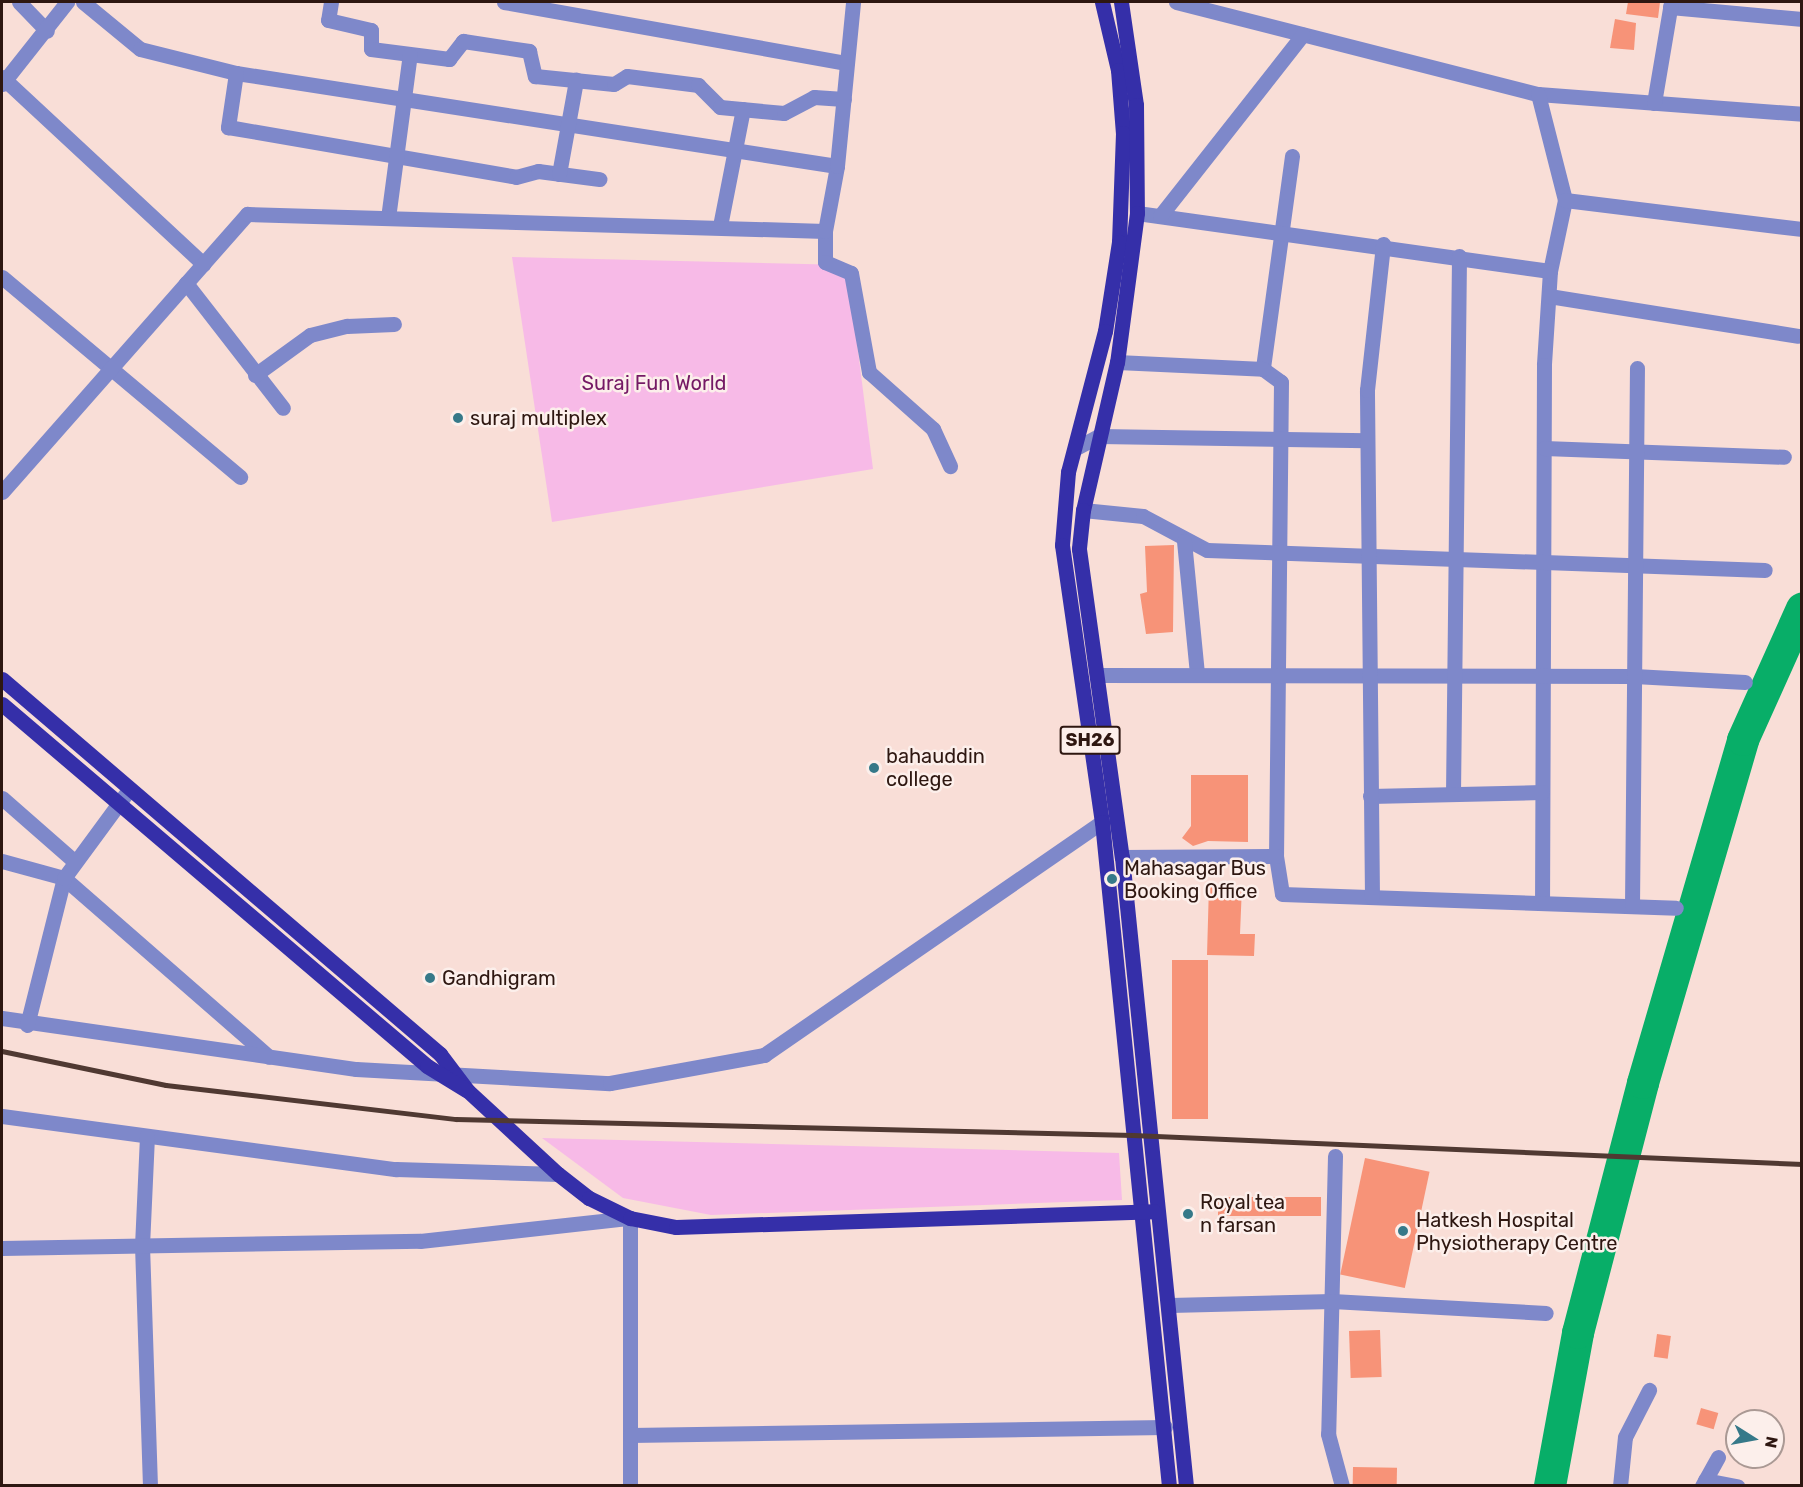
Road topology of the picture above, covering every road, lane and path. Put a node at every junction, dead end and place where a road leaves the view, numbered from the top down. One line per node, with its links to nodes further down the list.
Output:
1 (19, 2): 12 (street)
2 (67, 2): 12 (street)
3 (83, 2): 16 (street)
4 (332, 2): 14 (street)
5 (504, 2): 15 (street)
6 (853, 2): 15 (street)
7 (1102, 2): 58 (main road, SH26)
8 (1121, 2): 33 (main road, SH26)
9 (1176, 2): 13 (street)
10 (1670, 4): 11 (street); 22 (street)
11 (1802, 19)
12 (47, 31): 17 (street)
13 (1303, 34): 19 (street); 34 (street)
14 (410, 54): 18 (street); 21 (street)
15 (847, 63): 20 (street)
16 (236, 73): 21 (street); 27 (street)
17 (3, 80): 42 (street)
18 (576, 80): 23 (street); 25 (street)
19 (1538, 94): 22 (street); 32 (street)
20 (844, 99): 23 (street); 29 (street)
21 (404, 101): 25 (street); 27 (street)
22 (1654, 103): 24 (street)
23 (743, 109): 26 (street)
24 (1802, 114)
25 (568, 126): 26 (street); 30 (street)
26 (735, 151): 29 (street); 36 (street)
27 (396, 156): 30 (street); 35 (street)
28 (1292, 156): 39 (street)
29 (837, 166): 38 (street)
30 (559, 174): 31 (street)
31 (599, 179)
32 (1565, 200): 37 (street); 43 (street)
33 (1137, 213): 34 (street); 49 (main road, SH26)
34 (1160, 216): 39 (street)
35 (388, 218): 36 (street); 42 (street)
36 (720, 226): 38 (street)
37 (1802, 229)
38 (825, 231): 62 (street)
39 (1282, 232): 40 (street); 51 (street)
40 (1383, 244): 41 (street); 56 (street)
41 (1459, 256): 43 (street); 69 (street)
42 (203, 264): 45 (street)
43 (1550, 271): 46 (street)
44 (2, 277): 52 (street)
45 (186, 283): 52 (street); 53 (street)
46 (1549, 296): 48 (street); 59 (street)
47 (394, 324): 53 (street)
48 (1798, 336)
49 (1117, 362): 51 (street); 55 (main road, SH26)
50 (1637, 368): 60 (street)
51 (1263, 369): 57 (street)
52 (109, 371): 63 (street); 64 (street)
53 (255, 375): 54 (street)
54 (283, 408)
55 (1099, 436): 57 (street); 58 (street); 65 (main road, SH26)
56 (1367, 440): 57 (street); 68 (street)
57 (1280, 442): 67 (street)
58 (1077, 447): 89 (main road, SH26)
59 (1544, 448): 60 (street); 70 (street)
60 (1636, 448): 61 (street); 71 (street)
61 (1784, 457)
62 (950, 465)
63 (240, 477)
64 (5, 483)
65 (1083, 510): 66 (street); 75 (main road, SH26)
66 (1184, 542): 67 (street); 73 (street)
67 (1279, 552): 68 (street); 74 (street)
68 (1367, 556): 69 (street); 76 (street)
69 (1455, 560): 70 (street); 77 (street)
70 (1543, 563): 71 (street); 78 (street)
71 (1636, 566): 72 (street); 79 (street)
72 (1765, 570)
73 (1197, 674): 74 (street); 75 (street)
74 (1278, 674): 76 (street); 91 (street)
75 (1098, 675): 90 (main road, SH26)
76 (1366, 675): 77 (street); 86 (street)
77 (1454, 675): 78 (street); 85 (street)
78 (1543, 676): 79 (street); 84 (street)
79 (1634, 676): 81 (street); 97 (street)
80 (2, 680): 83 (main road)
81 (1745, 682)
82 (2, 704): 88 (main road)
83 (128, 790): 88 (street); 103 (main road)
84 (1542, 792): 85 (street); 96 (street)
85 (1453, 794): 86 (street)
86 (1370, 796): 95 (street)
87 (2, 798): 93 (street)
88 (114, 804): 93 (street); 102 (main road)
89 (1102, 822): 103 (street); 110 (main road, SH26)
90 (1122, 856): 91 (street); 109 (main road, SH26)
91 (1276, 856): 95 (street)
92 (2, 861): 94 (street)
93 (75, 862): 94 (street)
94 (64, 878): 100 (street); 101 (street)
95 (1372, 897): 96 (street)
96 (1542, 903): 97 (street)
97 (1632, 906): 98 (street)
98 (1676, 908)
99 (2, 1018): 100 (street)
100 (27, 1025): 101 (street)
101 (269, 1058): 102 (street)
102 (437, 1074): 103 (street); 104 (main road)
103 (459, 1077): 104 (main road)
104 (468, 1091): 108 (main road)
105 (2, 1116): 106 (street)
106 (147, 1136): 108 (street); 112 (street)
107 (1335, 1156): 114 (street)
108 (558, 1174): 111 (main road)
109 (1161, 1210): 110 (main road); 115 (main road, SH26)
110 (1144, 1212): 111 (main road); 118 (main road, SH26)
111 (630, 1218): 112 (street); 119 (street)
112 (142, 1245): 113 (street); 122 (street)
113 (2, 1248)
114 (1332, 1301): 115 (street); 116 (street); 126 (street)
115 (1170, 1305): 125 (main road, SH26)
116 (1546, 1313)
117 (1649, 1390): 127 (street)
118 (1165, 1427): 119 (street); 124 (main road, SH26)
119 (630, 1435): 123 (street)
120 (1718, 1457): 121 (street)
121 (1703, 1483): 128 (street)
122 (145, 1484)
123 (630, 1485)
124 (1169, 1485)
125 (1186, 1485)
126 (1342, 1485)
127 (1620, 1485)
128 (1737, 1485)

